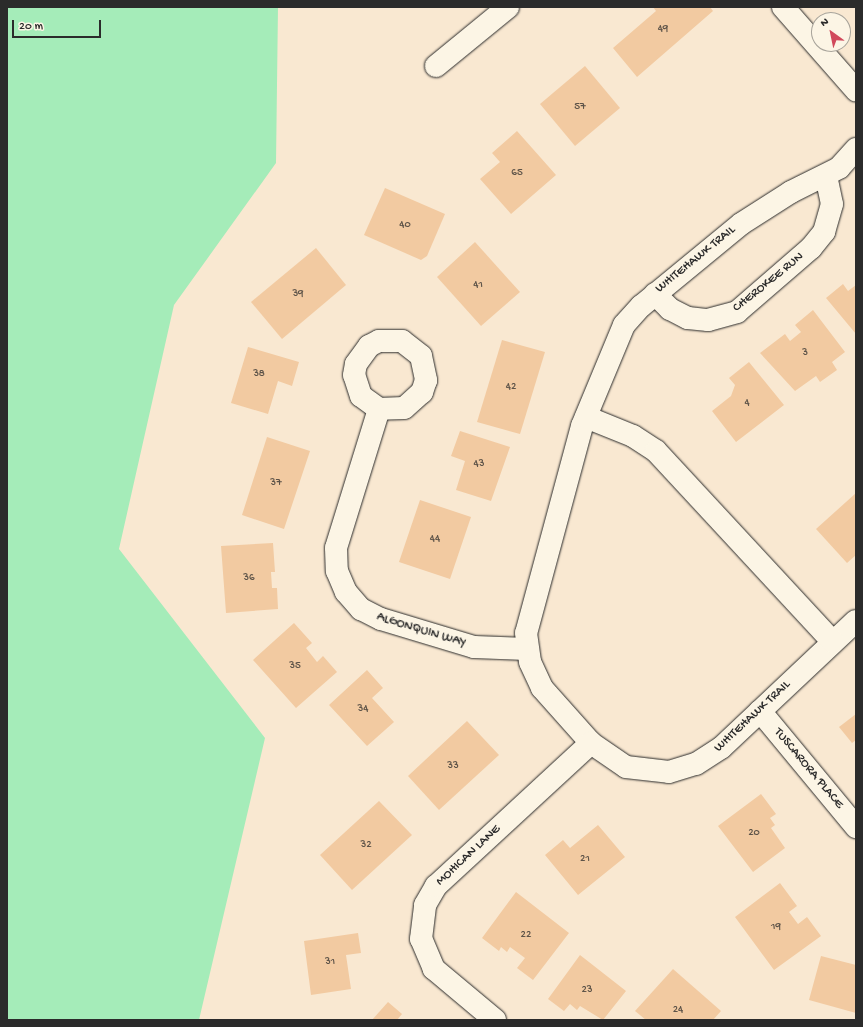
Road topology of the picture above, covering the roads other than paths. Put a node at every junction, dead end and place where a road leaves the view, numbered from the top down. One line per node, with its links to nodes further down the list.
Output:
1 (508, 7): 3 (street)
2 (783, 7): 4 (street)
3 (436, 66)
4 (856, 90)
5 (856, 149): 6 (street, WHITEHAWK TRAIL)
6 (826, 176): 7 (street, WHITEHAWK TRAIL); 7 (street, CHEROKEE RUN)
7 (655, 294): 9 (street, WHITEHAWK TRAIL)
8 (379, 409): 12 (street, ALGONQUIN WAY)
9 (586, 417): 11 (street); 12 (street, WHITEHAWK TRAIL)
10 (856, 621): 11 (street, WHITEHAWK TRAIL)
11 (833, 642): 13 (street, WHITEHAWK TRAIL)
12 (527, 649): 14 (street, WHITEHAWK TRAIL)
13 (760, 710): 14 (street, WHITEHAWK TRAIL); 15 (street, TUSCARORA PLACE)
14 (591, 743): 16 (street, MOHICAN LANE)
15 (856, 827)
16 (495, 1020)

